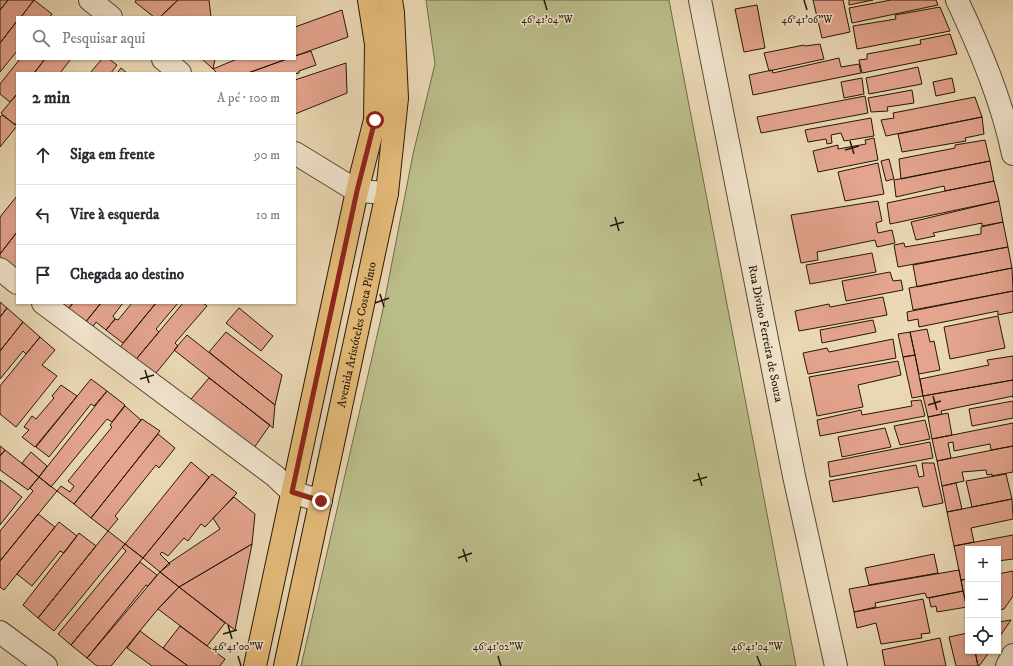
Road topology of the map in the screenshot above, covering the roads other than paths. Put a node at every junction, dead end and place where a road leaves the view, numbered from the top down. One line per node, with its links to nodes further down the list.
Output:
1 (90, 0): 6 (street)
2 (369, 0): 11 (main road)
3 (391, 0): 12 (main road, Avenida Aristóteles Costa Pinto)
4 (700, 0): 23 (street, Rua Divino Ferreira de Souza)
5 (957, 0): 10 (street)
6 (110, 16)
7 (164, 60): 8 (street)
8 (179, 72)
9 (296, 154): 11 (street)
10 (1013, 154)
11 (357, 191): 12 (street); 16 (main road)
12 (387, 193): 17 (main road, Avenida Aristóteles Costa Pinto)
13 (0, 269): 14 (street)
14 (16, 281)
15 (44, 304): 16 (street)
16 (292, 492): 17 (street); 21 (main road)
17 (321, 501): 22 (main road, Avenida Aristóteles Costa Pinto)
18 (0, 632): 20 (street)
19 (1013, 655): 24 (street)
20 (46, 666)
21 (255, 666)
22 (285, 666)
23 (836, 666)
24 (1007, 666)

